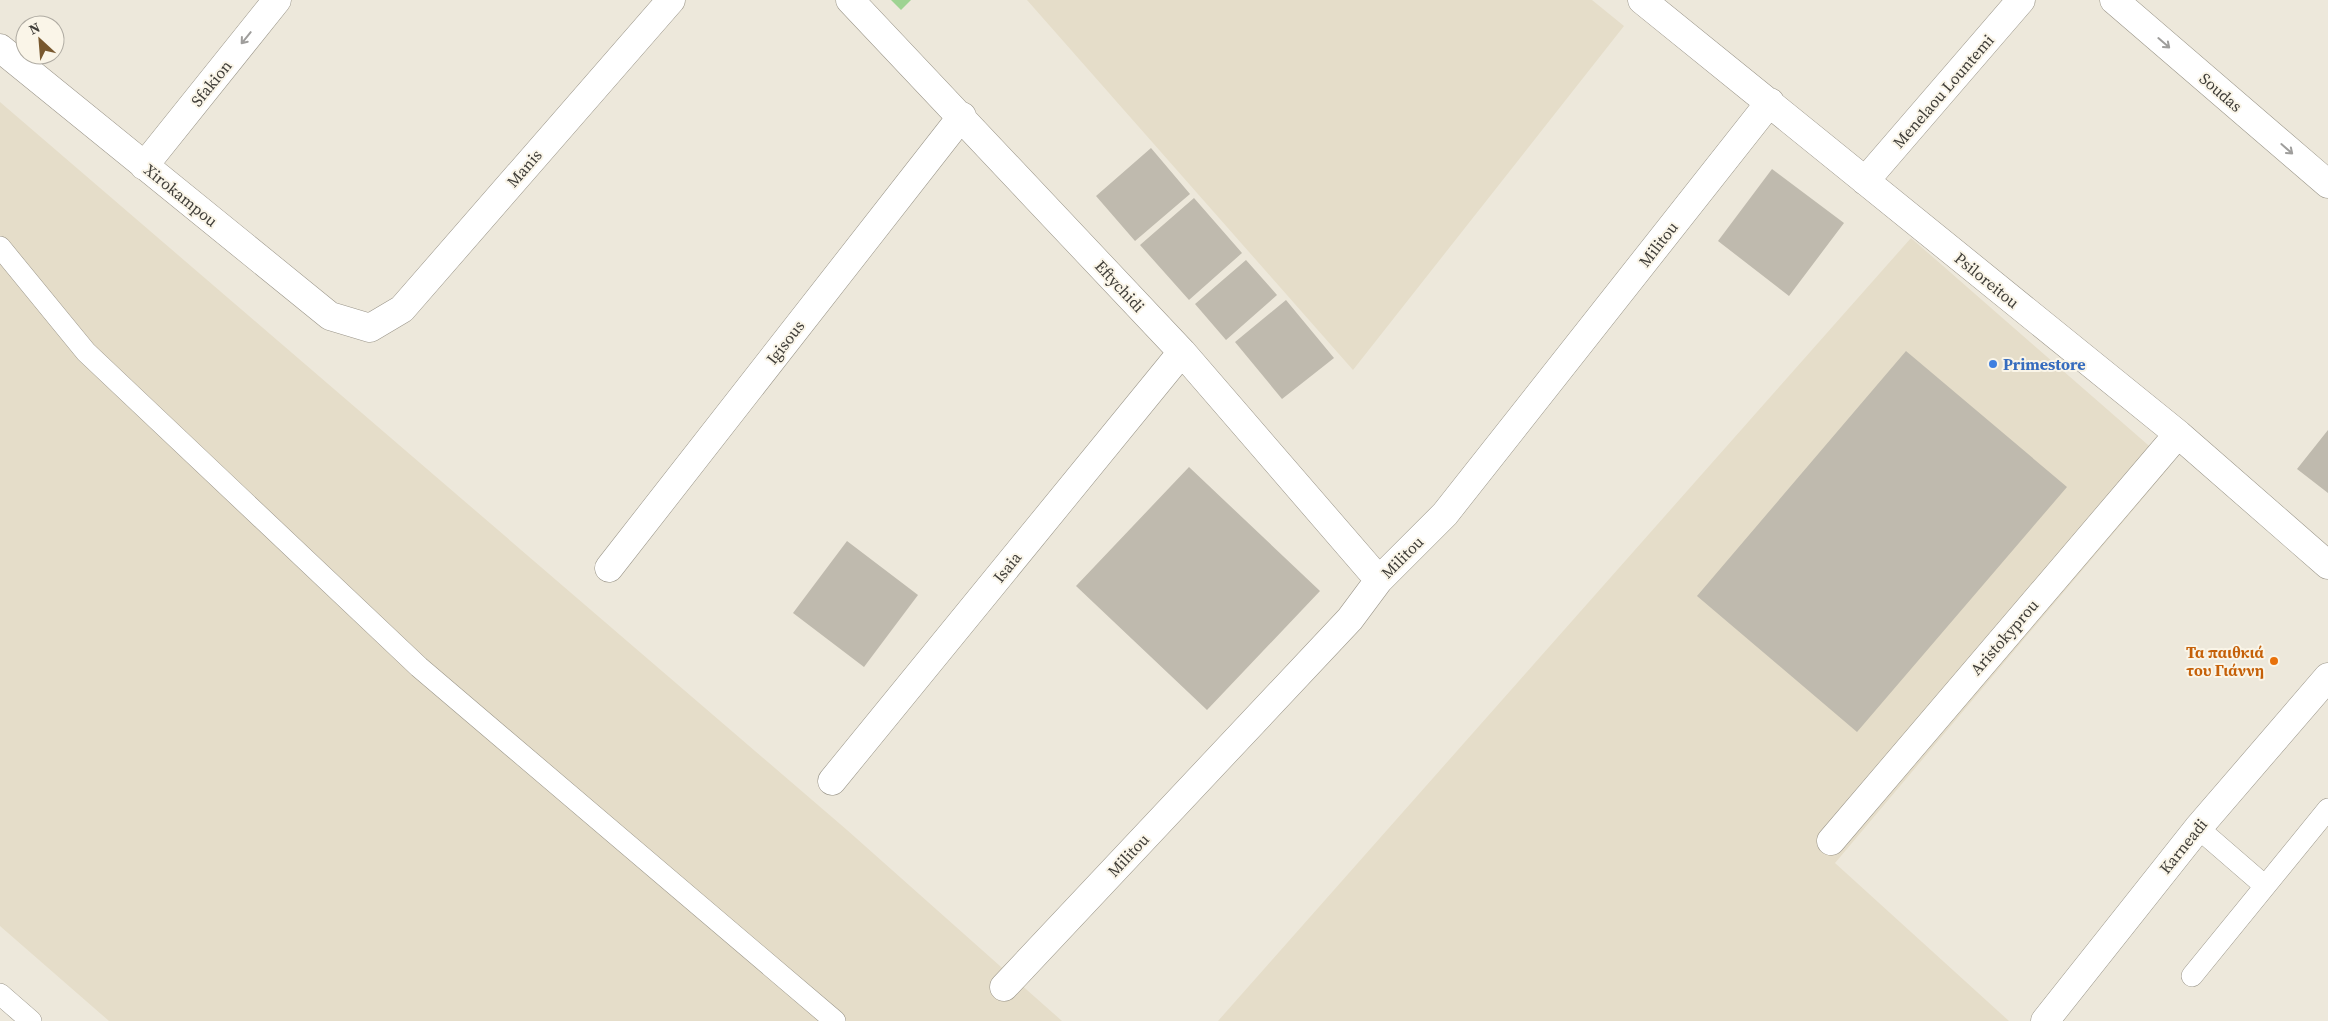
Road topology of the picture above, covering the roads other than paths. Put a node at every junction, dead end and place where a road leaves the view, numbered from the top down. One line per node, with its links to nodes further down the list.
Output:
1 (277, 0): 10 (street, Sfakion, one-way to 10)
2 (670, 0): 14 (street, Manis)
3 (850, 0): 9 (street, Eftychidi)
4 (1643, 0): 8 (street, Psiloreitou)
5 (2021, 0): 11 (street, Menelaou Lountemi)
6 (2130, 5): 12 (street, Soudas, one-way to 12)
7 (0, 48): 10 (street, Xirokampou)
8 (1770, 102): 11 (street, Psiloreitou); 19 (street, Militou)
9 (962, 116): 15 (street, Eftychidi); 18 (street, Igisous)
10 (144, 166): 14 (street, Xirokampou)
11 (1865, 181): 16 (street, Psiloreitou)
12 (2328, 184)
13 (0, 247): 30 (lane)
14 (370, 328)
15 (1182, 352): 19 (street, Eftychidi); 21 (street, Isaia)
16 (2178, 434): 17 (street, Psiloreitou); 24 (street, Aristokyprou)
17 (2328, 564)
18 (609, 568)
19 (1379, 580): 27 (street, Militou)
20 (2328, 677): 23 (street, Karneadi)
21 (832, 781)
22 (2328, 809): 25 (lane)
23 (2198, 828): 25 (lane); 31 (street, Karneadi)
24 (1831, 840)
25 (2265, 886): 26 (lane)
26 (2192, 976)
27 (1004, 987)
28 (0, 994): 29 (lane)
29 (31, 1021)
30 (835, 1021)
31 (2045, 1021)

